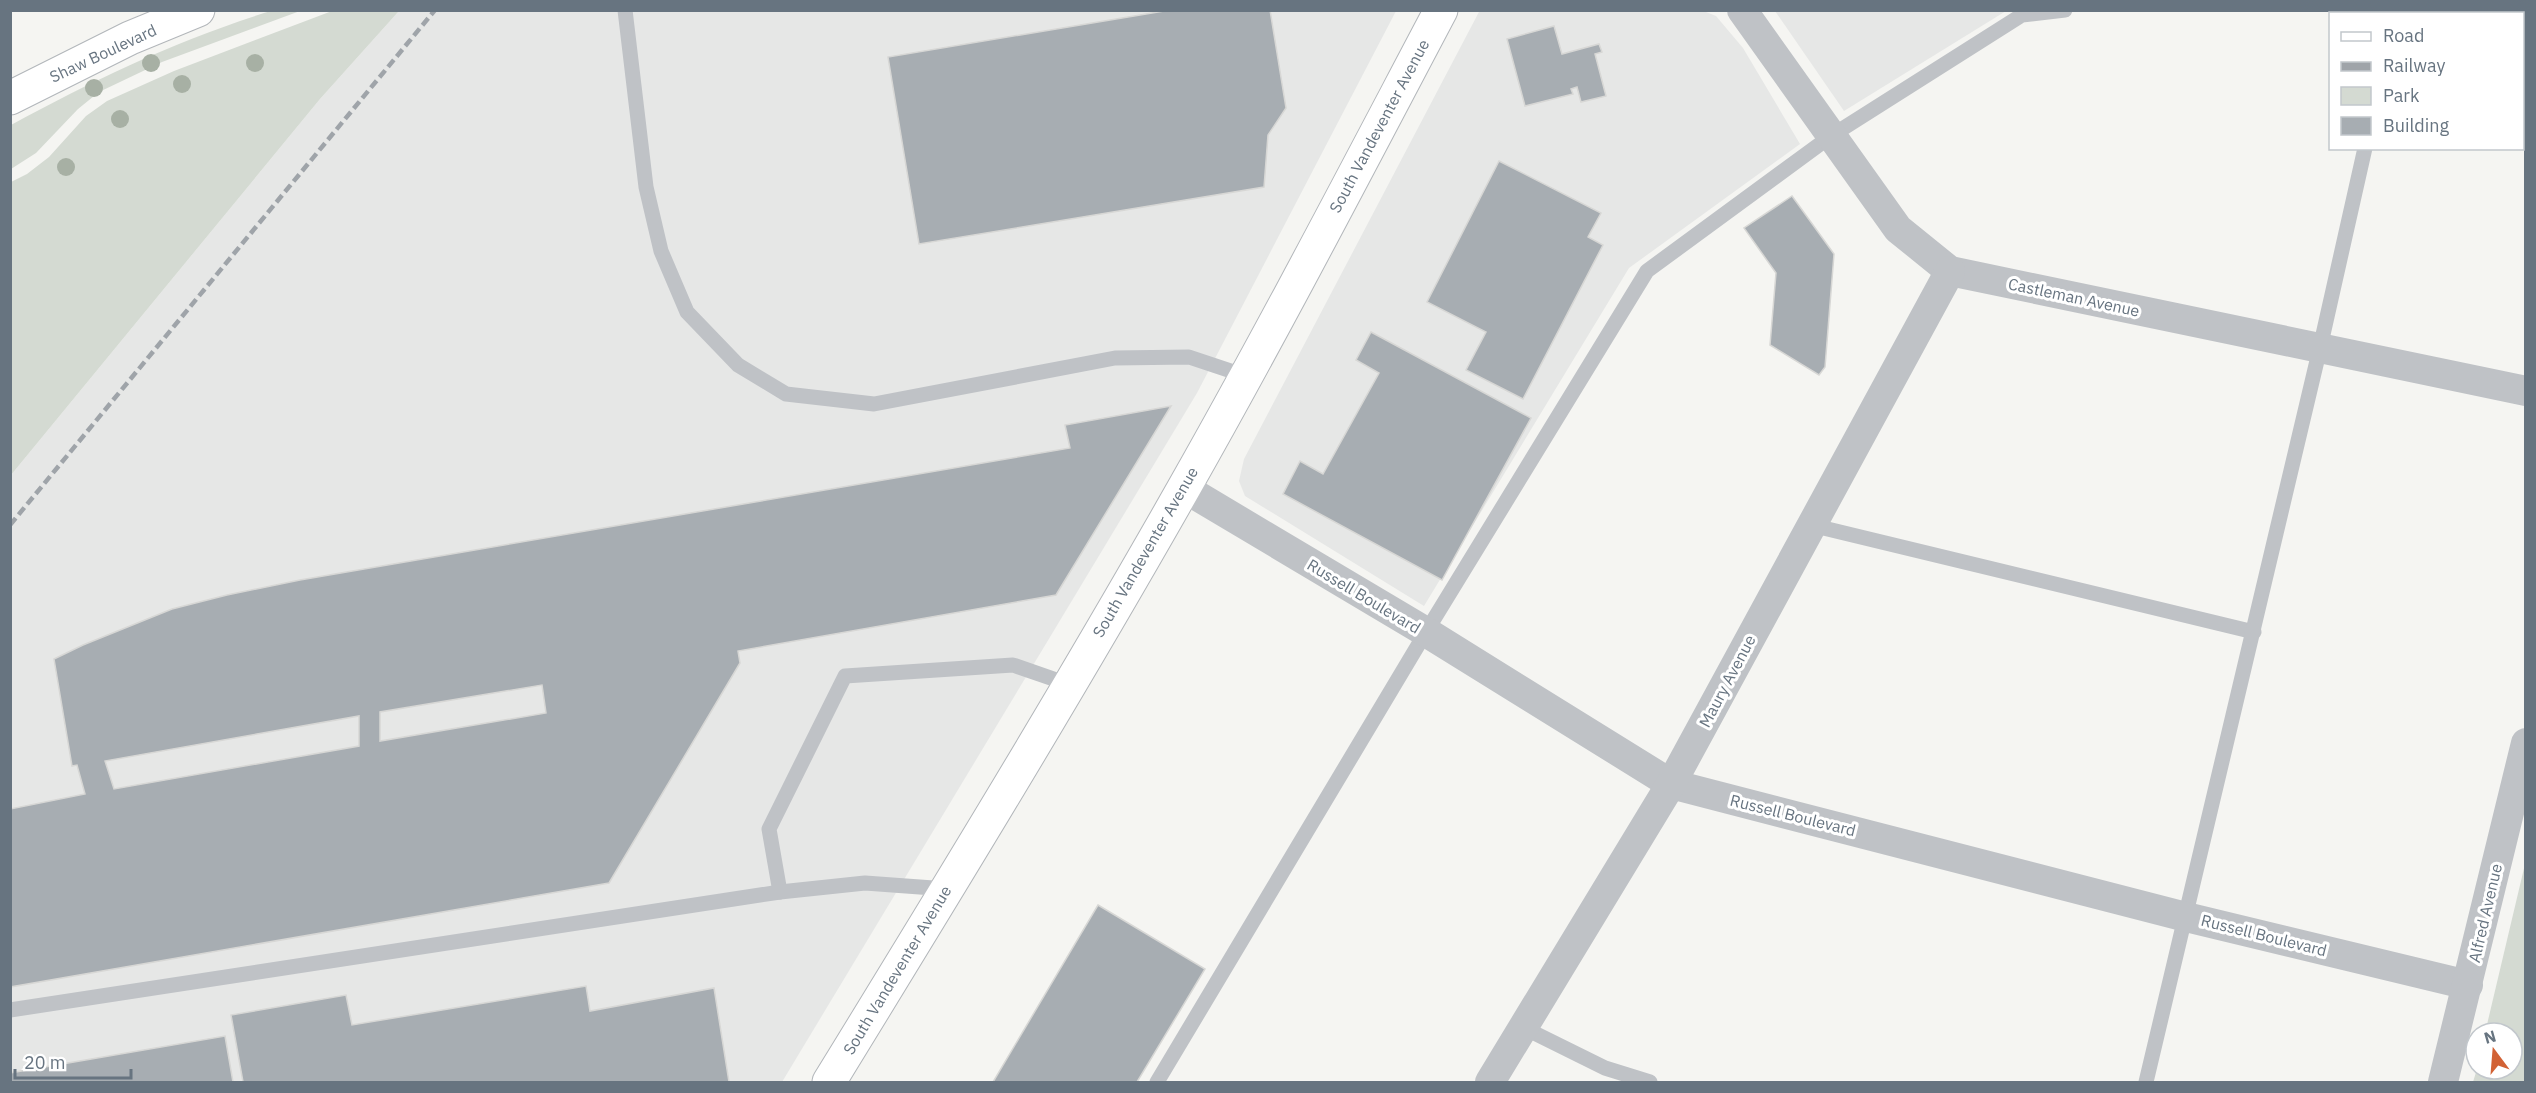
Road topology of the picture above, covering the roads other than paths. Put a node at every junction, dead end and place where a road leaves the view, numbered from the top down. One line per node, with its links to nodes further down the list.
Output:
1 (198, 10): 6 (main road, Shaw Boulevard)
2 (625, 10): 11 (lane)
3 (1441, 10): 11 (main road, South Vandeventer Avenue)
4 (1742, 10): 7 (street, Castleman Avenue)
5 (2065, 10): 7 (lane)
6 (10, 98)
7 (1832, 136): 9 (street, Castleman Avenue); 15 (lane)
8 (2365, 150): 10 (lane)
9 (1950, 271): 10 (street, Castleman Avenue); 14 (street, Maury Avenue)
10 (2320, 348): 12 (street, Castleman Avenue); 16 (lane)
11 (1246, 376): 13 (main road, South Vandeventer Avenue)
12 (2526, 391)
13 (1184, 488): 15 (street, Russell Boulevard); 17 (main road, South Vandeventer Avenue)
14 (1811, 525): 16 (lane); 19 (street, Maury Avenue)
15 (1426, 632): 19 (street, Russell Boulevard); 27 (lane)
16 (2254, 632): 22 (lane)
17 (1068, 684): 20 (main road, South Vandeventer Avenue); 21 (lane)
18 (2526, 743): 23 (street, Alfred Avenue)
19 (1671, 784): 22 (street, Russell Boulevard); 25 (street, Maury Avenue)
20 (947, 889): 21 (lane); 26 (main road, South Vandeventer Avenue)
21 (780, 892): 24 (lane)
22 (2186, 917): 23 (street, Russell Boulevard); 30 (lane)
23 (2468, 985): 31 (street, Alfred Avenue)
24 (10, 1010)
25 (1524, 1028): 28 (street, Maury Avenue); 29 (lane)
26 (829, 1083)
27 (1157, 1083)
28 (1491, 1083)
29 (1650, 1083)
30 (2146, 1083)
31 (2444, 1083)

